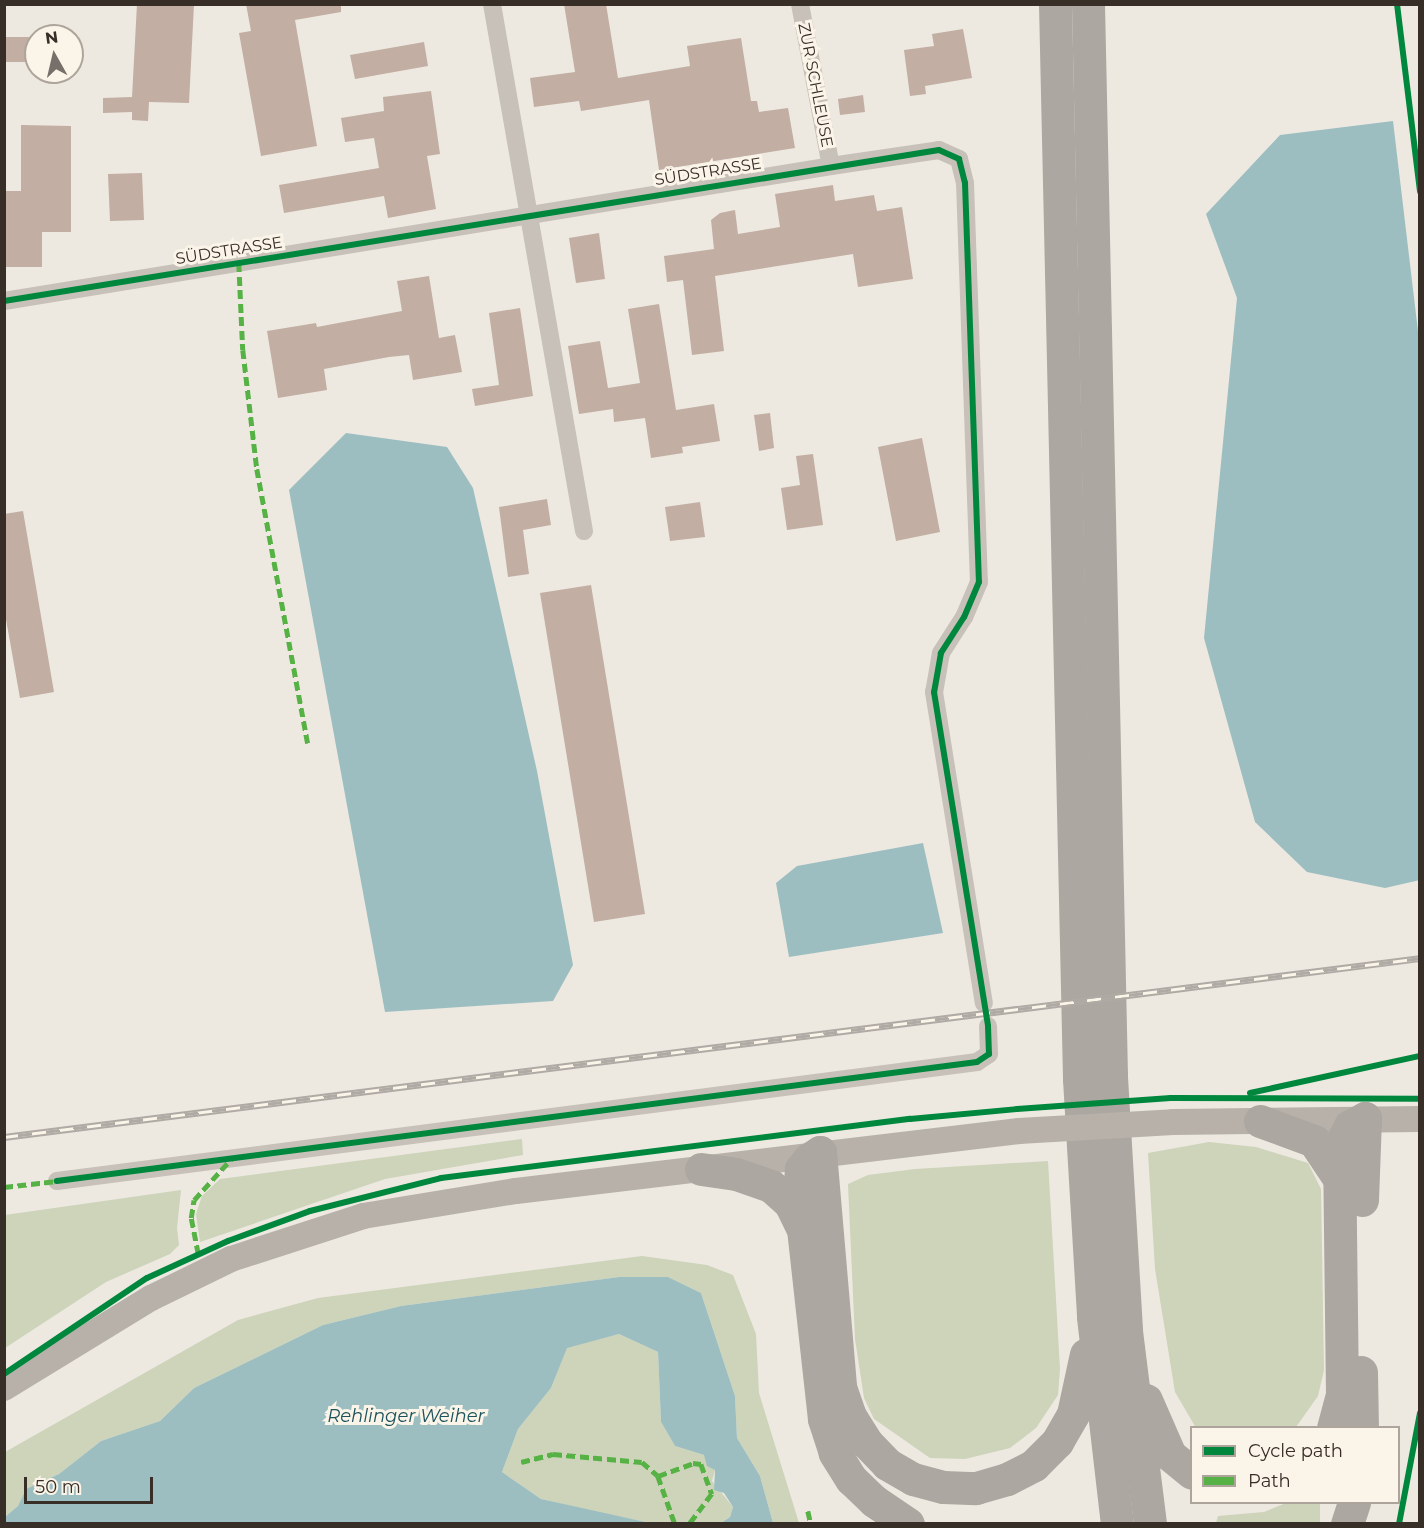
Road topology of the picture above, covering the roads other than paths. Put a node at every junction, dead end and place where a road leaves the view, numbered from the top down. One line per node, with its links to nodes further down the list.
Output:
1 (492, 4): 6 (street)
2 (800, 4): 5 (street, ZUR SCHLEUSE)
3 (1056, 4): 19 (highway)
4 (1088, 4): 20 (highway)
5 (831, 166): 6 (street, SÜDSTRASSE); 9 (street, SÜDSTRASSE)
6 (526, 215): 7 (street, SÜDSTRASSE); 8 (street)
7 (4, 301)
8 (584, 531)
9 (984, 1003)
10 (988, 1026): 16 (street)
11 (1365, 1118): 12 (main road); 13 (main road); 17 (highway); 23 (highway)
12 (1419, 1119)
13 (1260, 1121): 14 (main road, bridge); 17 (highway)
14 (820, 1152): 15 (main road); 18 (highway); 19 (highway)
15 (701, 1169): 18 (highway); 21 (main road)
16 (57, 1181)
17 (1342, 1184): 22 (highway)
18 (803, 1231): 26 (highway)
19 (1093, 1317): 27 (highway)
20 (1126, 1330): 24 (highway); 28 (highway)
21 (4, 1388)
22 (1334, 1426)
23 (1362, 1426)
24 (1190, 1472)
25 (1354, 1504): 29 (highway)
26 (908, 1524)
27 (1117, 1524)
28 (1150, 1524)
29 (1347, 1524)

